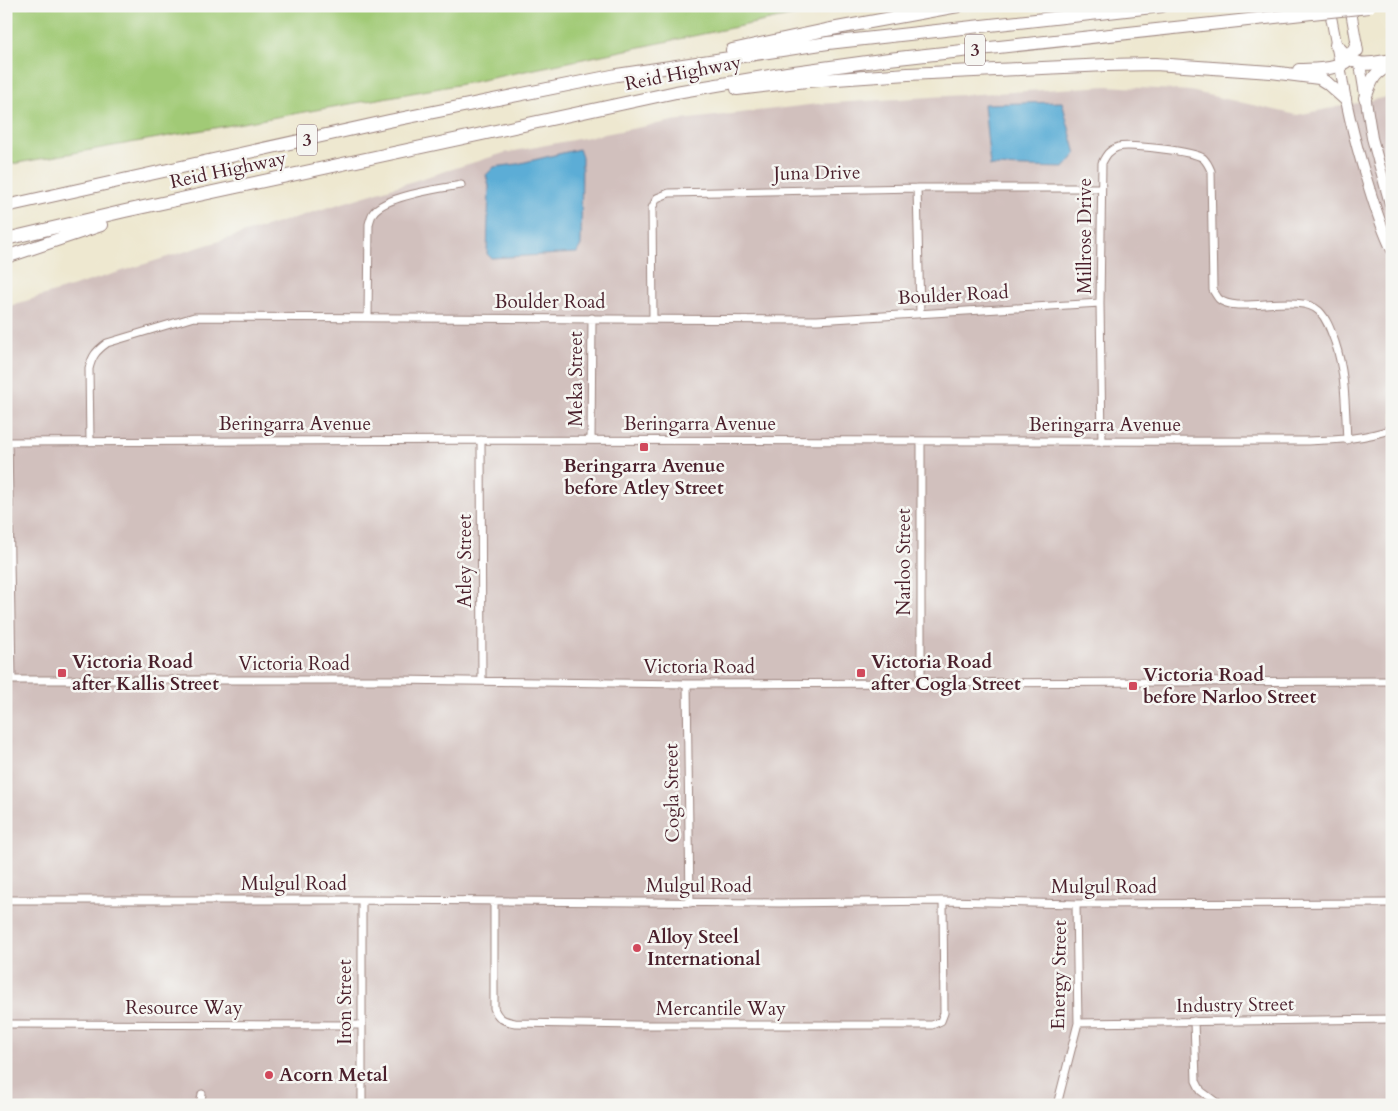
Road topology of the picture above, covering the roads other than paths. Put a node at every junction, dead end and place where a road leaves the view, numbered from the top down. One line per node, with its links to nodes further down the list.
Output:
1 (958, 6): 12 (highway)
2 (1162, 6): 12 (highway, Reid Highway / 3)
3 (1350, 6): 7 (main road)
4 (1373, 7): 5 (highway, Reid Highway / 3, bridge)
5 (1325, 9): 6 (main road); 15 (highway, Reid Highway / 3)
6 (1336, 45): 9 (highway)
7 (1356, 45): 9 (highway)
8 (1392, 60): 9 (highway)
9 (1350, 62): 11 (highway); 13 (main road); 14 (main road)
10 (1392, 65): 13 (highway)
11 (1271, 72): 14 (highway); 15 (highway)
12 (617, 75): 17 (highway, Reid Highway / 3)
13 (1365, 98): 23 (main road)
14 (1345, 99): 25 (main road)
15 (631, 102): 16 (highway, Reid Highway / 3)
16 (349, 164): 24 (highway, Reid Highway / 3); 26 (highway)
17 (121, 181): 21 (highway, 3); 22 (highway, Reid Highway / 3)
18 (461, 185): 29 (street)
19 (917, 188): 20 (street, Juna Drive); 28 (street); 31 (street, Juna Drive)
20 (1101, 188): 27 (street, Millrose Drive); 35 (street, Millrose Drive)
21 (6, 202)
22 (6, 206)
23 (1392, 211)
24 (6, 239)
25 (1392, 250)
26 (6, 257)
27 (1100, 303): 28 (street, Boulder Road); 39 (street, Millrose Drive)
28 (920, 313): 31 (street, Boulder Road)
29 (368, 318): 30 (street, Boulder Road); 36 (street, Boulder Road)
30 (592, 318): 31 (street, Boulder Road); 33 (street, Meka Street)
31 (652, 319)
32 (1392, 429): 35 (street, Beringarra Avenue)
33 (591, 439): 34 (street, Beringarra Avenue); 38 (street, Beringarra Avenue)
34 (482, 440): 36 (street, Beringarra Avenue); 42 (street, Atley Street)
35 (1346, 440): 39 (street, Beringarra Avenue)
36 (90, 441): 37 (street, Beringarra Avenue)
37 (7, 442): 40 (street)
38 (920, 442): 39 (street, Beringarra Avenue); 44 (street, Narloo Street)
39 (1102, 442)
40 (8, 566): 41 (street)
41 (9, 680): 42 (street, Victoria Road)
42 (482, 681): 45 (street, Victoria Road)
43 (1392, 681): 44 (street, Victoria Road)
44 (920, 683): 45 (street, Victoria Road)
45 (687, 684): 50 (street, Cogla Street)
46 (6, 900): 47 (street, Mulgul Road)
47 (362, 900): 48 (street, Mulgul Road); 57 (street, Iron Street)
48 (494, 901): 49 (street, Mercantile Way); 50 (street, Mulgul Road)
49 (943, 901): 50 (street, Mulgul Road); 52 (street, Mulgul Road)
50 (690, 903)
51 (1392, 903): 52 (street, Mulgul Road)
52 (1076, 904): 55 (street, Energy Street)
53 (1392, 1019): 54 (street, Industry Street)
54 (1194, 1021): 55 (street, Industry Street); 62 (street)
55 (1078, 1023): 61 (street, Energy Street)
56 (6, 1024): 57 (street, Resource Way)
57 (361, 1025): 60 (street, Iron Street)
58 (200, 1105): 59 (street)
59 (204, 1105)
60 (362, 1105)
61 (1057, 1105)
62 (1220, 1105)

